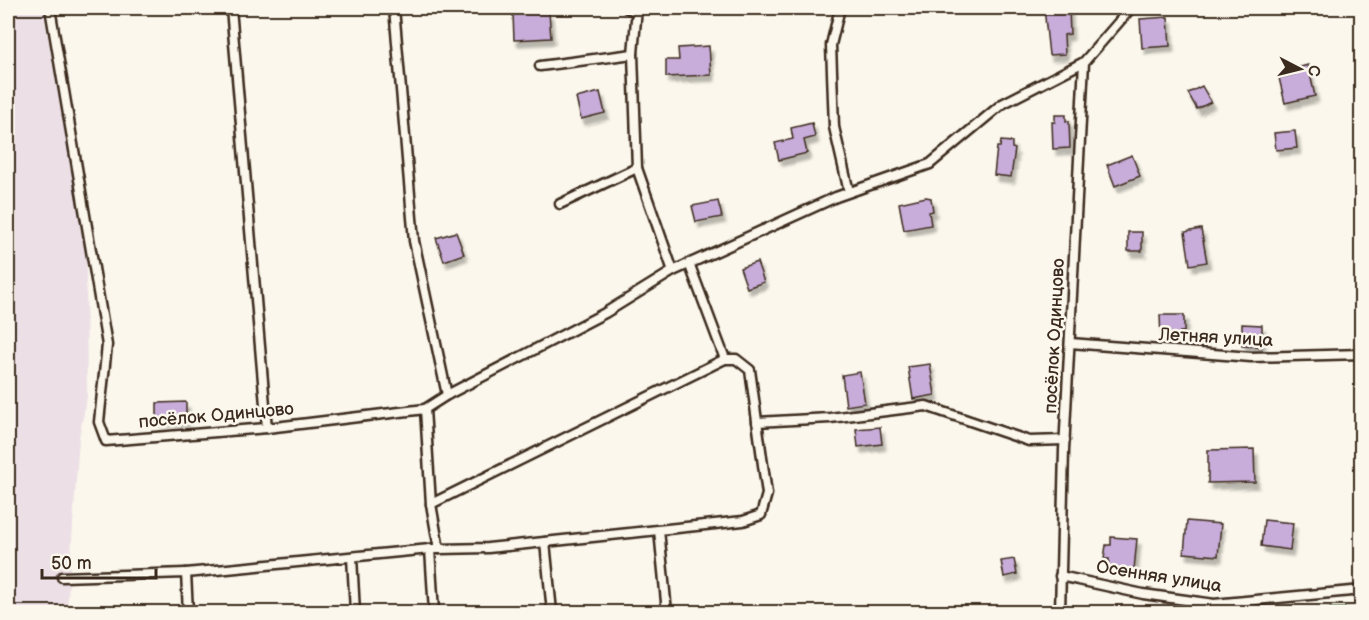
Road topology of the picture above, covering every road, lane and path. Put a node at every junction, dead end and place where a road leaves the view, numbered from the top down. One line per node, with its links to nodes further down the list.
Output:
1 (50, 8): 22 (lane, посёлок Одинцово)
2 (231, 8): 22 (lane)
3 (394, 8): 19 (lane)
4 (627, 8): 7 (lane)
5 (840, 8): 12 (lane)
6 (1131, 8): 9 (lane, посёлок Одинцово)
7 (637, 10): 8 (lane)
8 (633, 54): 10 (lane); 11 (lane)
9 (1084, 62): 12 (lane, посёлок Одинцово); 16 (lane, посёлок Одинцово)
10 (540, 66)
11 (637, 168): 13 (lane); 15 (lane)
12 (849, 192): 14 (lane, посёлок Одинцово)
13 (560, 204)
14 (689, 263): 15 (lane, посёлок Одинцово); 18 (lane)
15 (673, 271): 19 (lane, посёлок Одинцово)
16 (1070, 343): 17 (lane, Летняя улица); 23 (lane, посёлок Одинцово)
17 (1362, 354)
18 (725, 359): 21 (lane); 24 (lane)
19 (447, 395): 20 (lane, посёлок Одинцово)
20 (425, 409): 22 (lane, посёлок Одинцово); 24 (lane)
21 (757, 422): 23 (lane); 25 (lane)
22 (267, 428)
23 (1065, 440): 30 (lane, посёлок Одинцово)
24 (432, 504): 27 (lane)
25 (659, 530): 26 (lane); 37 (lane)
26 (545, 542): 27 (lane); 36 (lane)
27 (434, 549): 28 (lane); 35 (lane)
28 (352, 557): 29 (lane); 34 (lane)
29 (186, 573): 31 (lane); 33 (lane)
30 (1060, 576): 32 (lane, Осенняя улица); 38 (lane, посёлок Одинцово)
31 (62, 577)
32 (1362, 590)
33 (188, 612)
34 (355, 612)
35 (434, 612)
36 (552, 612)
37 (667, 612)
38 (1060, 612)

